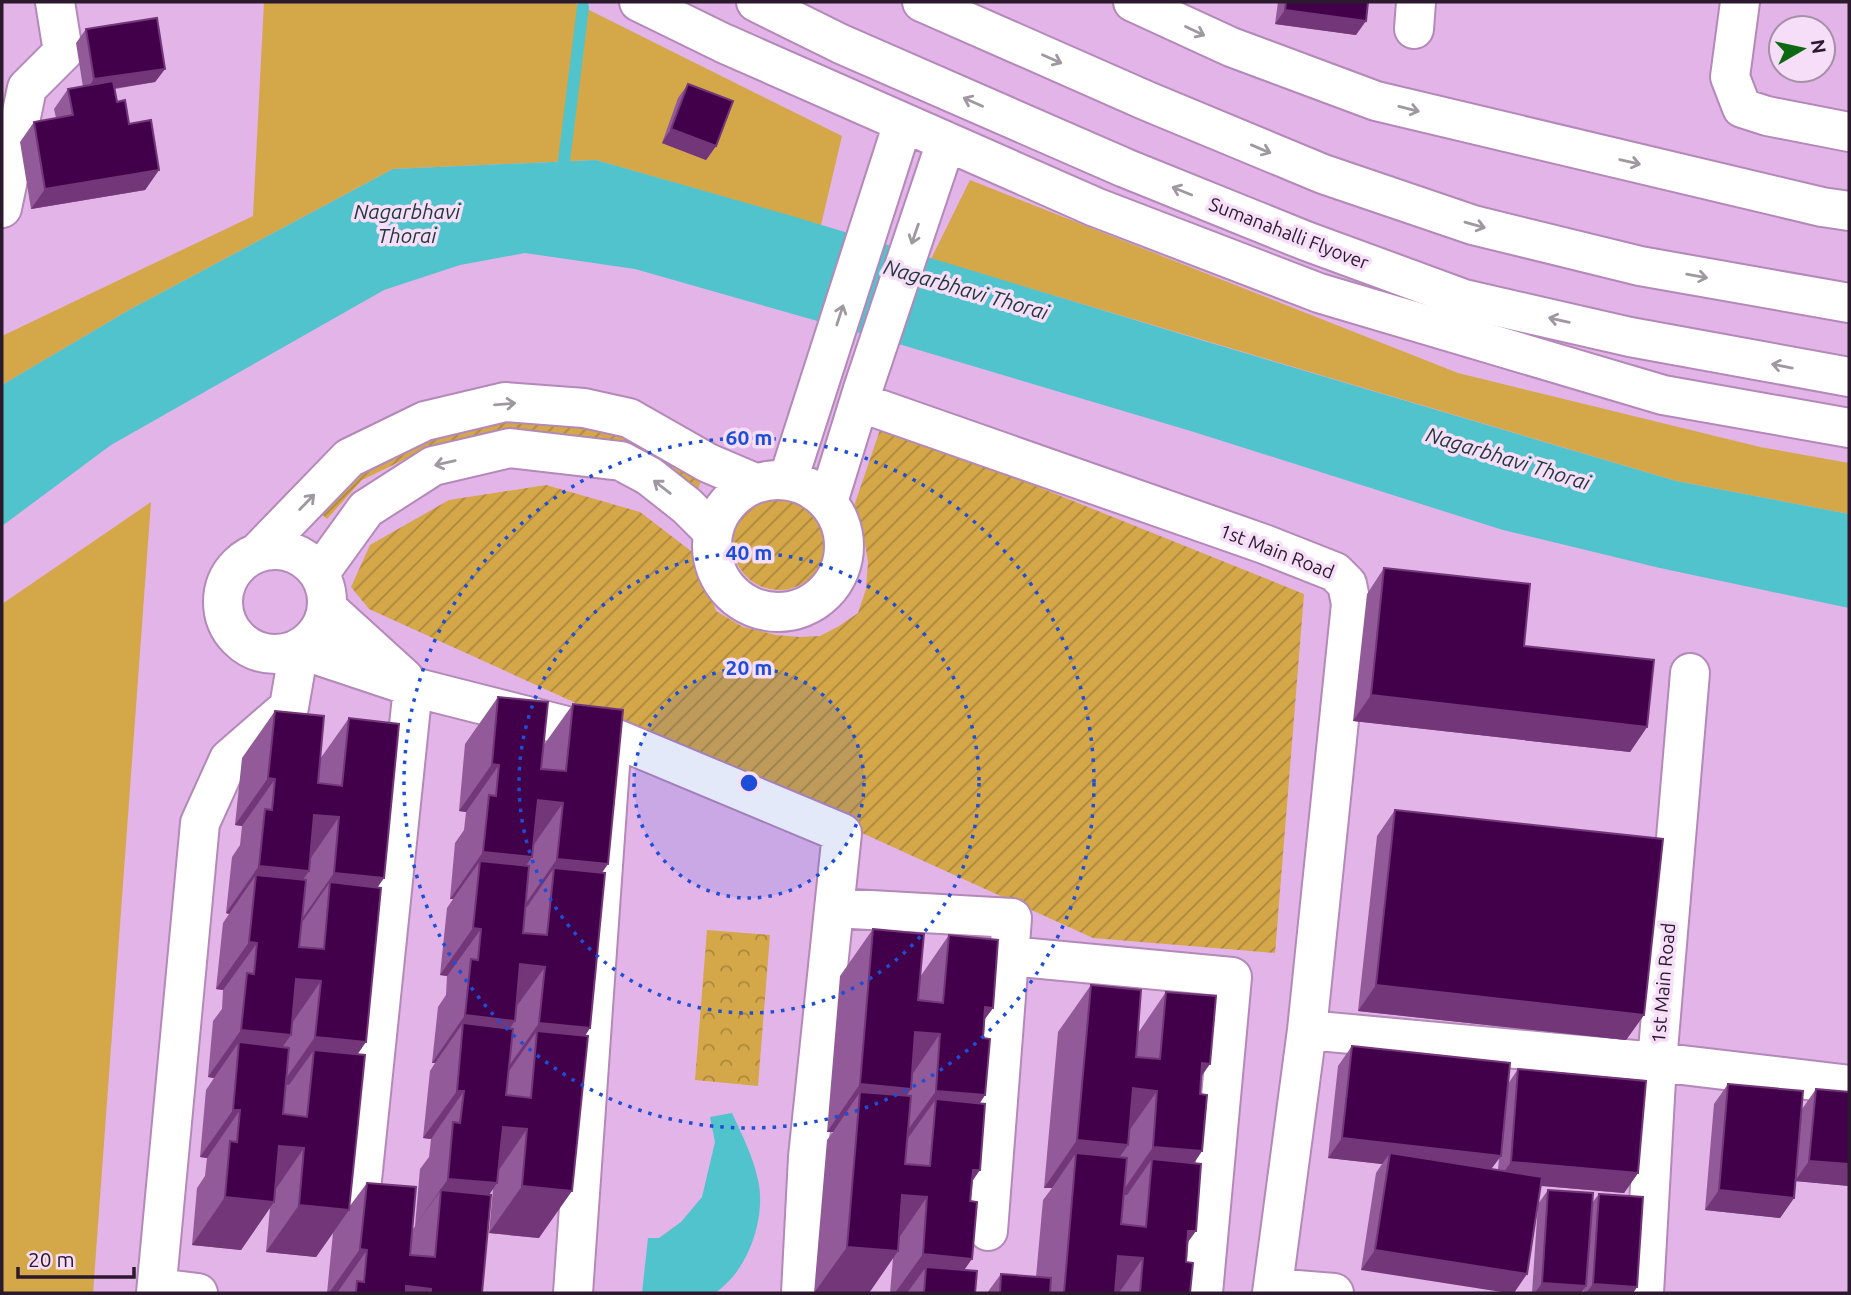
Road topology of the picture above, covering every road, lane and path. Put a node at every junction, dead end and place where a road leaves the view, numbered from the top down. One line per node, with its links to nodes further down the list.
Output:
1 (55, 2): 10 (main road)
2 (639, 2): 8 (main road)
3 (756, 2): 13 (main road, Sumanahalli Flyover, one-way to 3)
4 (922, 2): 12 (main road, one-way to 12)
5 (1133, 2): 11 (main road, one-way to 11)
6 (1740, 2): 7 (main road)
7 (1849, 132)
8 (897, 140): 9 (main road); 16 (main road, one-way to 8)
9 (941, 156): 14 (main road, one-way to 14); 15 (main road)
10 (2, 208)
11 (1849, 211)
12 (1849, 303)
13 (1849, 377)
14 (861, 395): 17 (main road); 27 (main road, 1st Main Road)
15 (1849, 428)
16 (772, 481): 17 (main road); 18 (main road); 19 (main road, one-way to 16)
17 (828, 502): 18 (main road)
18 (713, 532): 20 (main road, one-way to 20)
19 (259, 551): 20 (main road); 21 (main road)
20 (323, 591): 21 (main road); 23 (main road)
21 (299, 649): 23 (main road); 32 (main road)
22 (1690, 673): 28 (main road, 1st Main Road)
23 (413, 687): 24 (main road); 30 (main road)
24 (612, 737): 25 (main road); 35 (main road)
25 (835, 908): 26 (main road); 36 (main road)
26 (1009, 956): 31 (main road); 37 (main road)
27 (1307, 1030): 28 (main road); 33 (main road)
28 (1657, 1062): 29 (main road); 39 (main road, 1st Main Road)
29 (1849, 1085)
30 (359, 1209)
31 (988, 1231)
32 (156, 1291): 34 (main road)
33 (1273, 1291): 38 (main road)
34 (198, 1293)
35 (573, 1293)
36 (801, 1293)
37 (1203, 1293)
38 (1334, 1293)
39 (1644, 1293)

